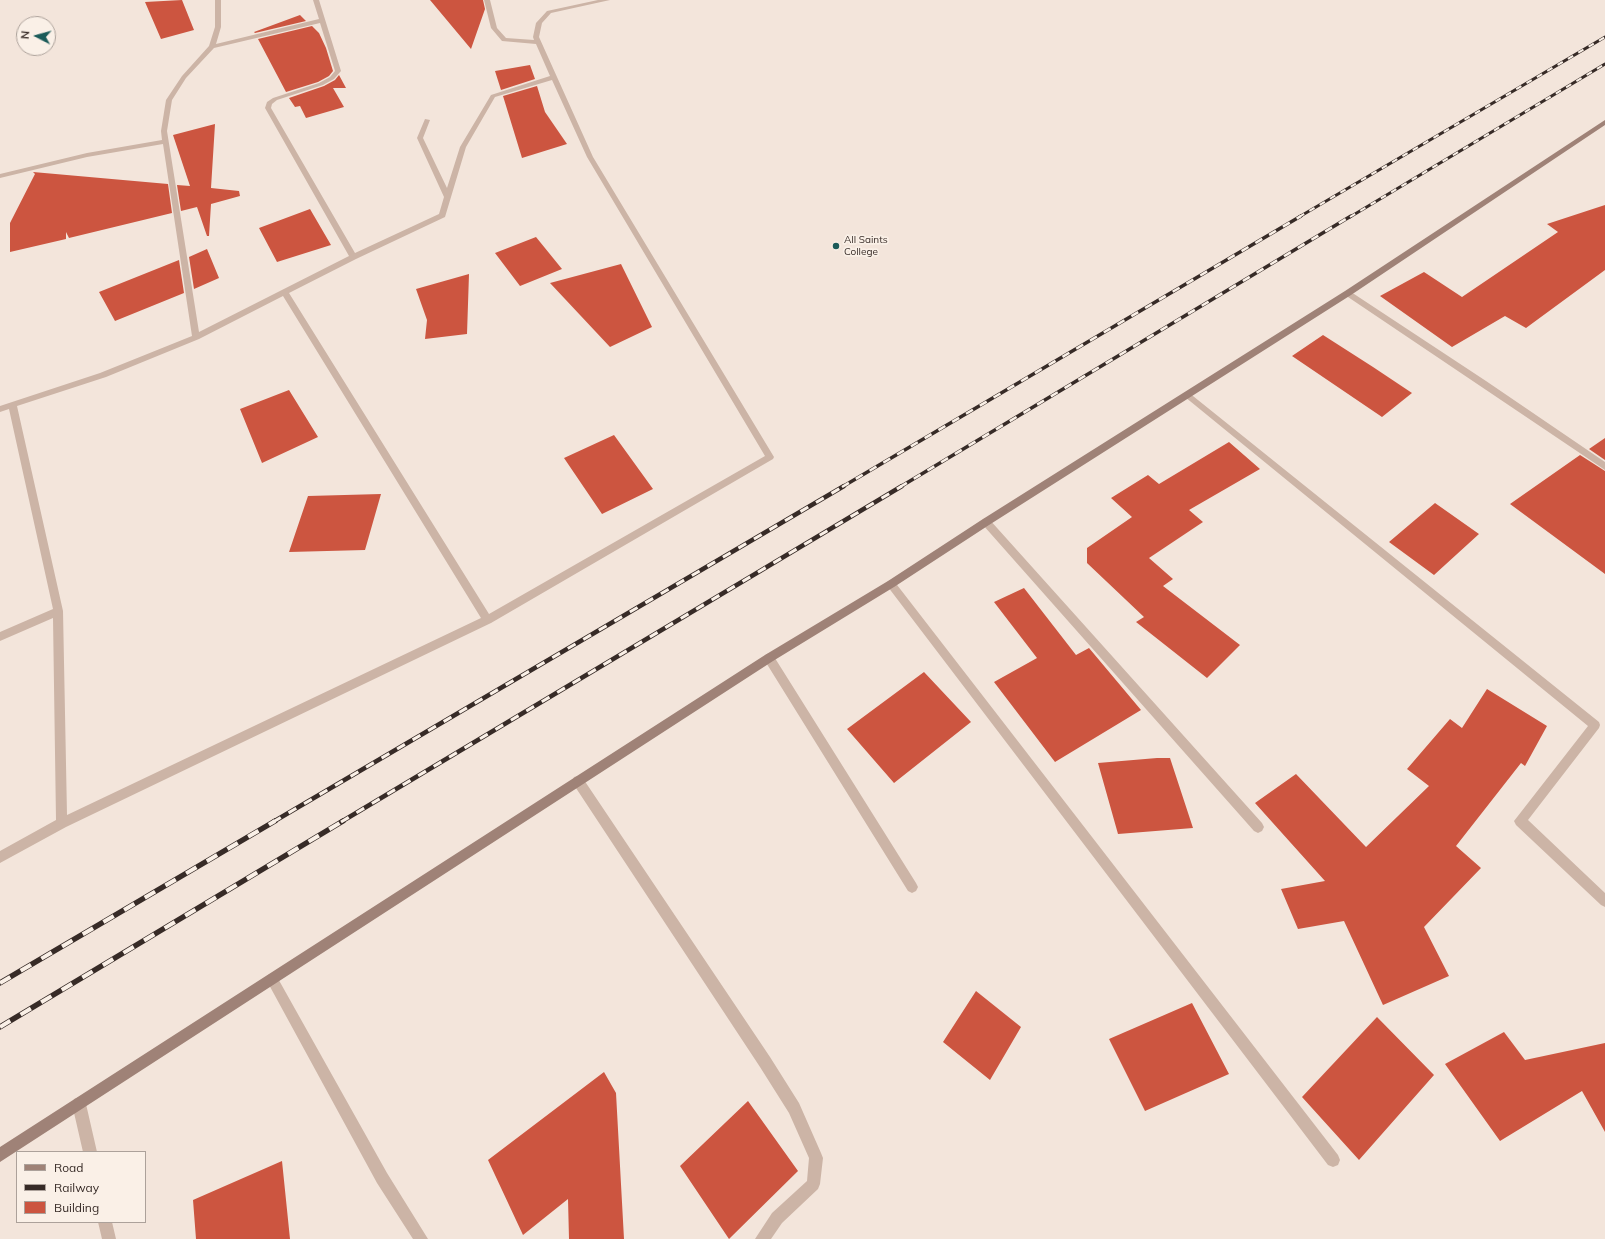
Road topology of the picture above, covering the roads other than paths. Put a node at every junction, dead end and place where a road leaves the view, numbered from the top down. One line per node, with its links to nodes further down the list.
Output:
1 (218, 0): 7 (street)
2 (316, 0): 5 (street)
3 (487, 0): 6 (street)
4 (607, 0): 6 (street)
5 (322, 20): 7 (street); 14 (street)
6 (538, 42): 8 (street)
7 (212, 47): 11 (street)
8 (554, 76): 13 (street); 25 (street)
9 (427, 120): 13 (street)
10 (1605, 122): 16 (main road)
11 (166, 141): 12 (street); 17 (street)
12 (0, 176)
13 (448, 198): 14 (street)
14 (353, 258): 15 (street)
15 (285, 292): 17 (street); 25 (street)
16 (1348, 293): 18 (main road); 21 (street)
17 (196, 337): 19 (street)
18 (1188, 395): 22 (main road); 33 (street)
19 (13, 406): 20 (street); 24 (street)
20 (0, 409)
21 (1605, 467)
22 (986, 522): 23 (main road); 30 (street)
23 (891, 584): 27 (main road); 38 (street)
24 (58, 611): 26 (street); 29 (street)
25 (487, 620): 29 (street)
26 (0, 637)
27 (769, 658): 28 (main road); 32 (street)
28 (578, 781): 34 (main road); 42 (street)
29 (62, 823): 31 (street)
30 (1258, 827)
31 (0, 857)
32 (912, 887)
33 (1605, 901)
34 (272, 979): 35 (main road); 41 (street)
35 (79, 1104): 36 (street); 37 (main road)
36 (90, 1151)
37 (0, 1155)
38 (1332, 1160)
39 (105, 1223): 40 (street)
40 (109, 1239)
41 (421, 1239)
42 (762, 1239)

